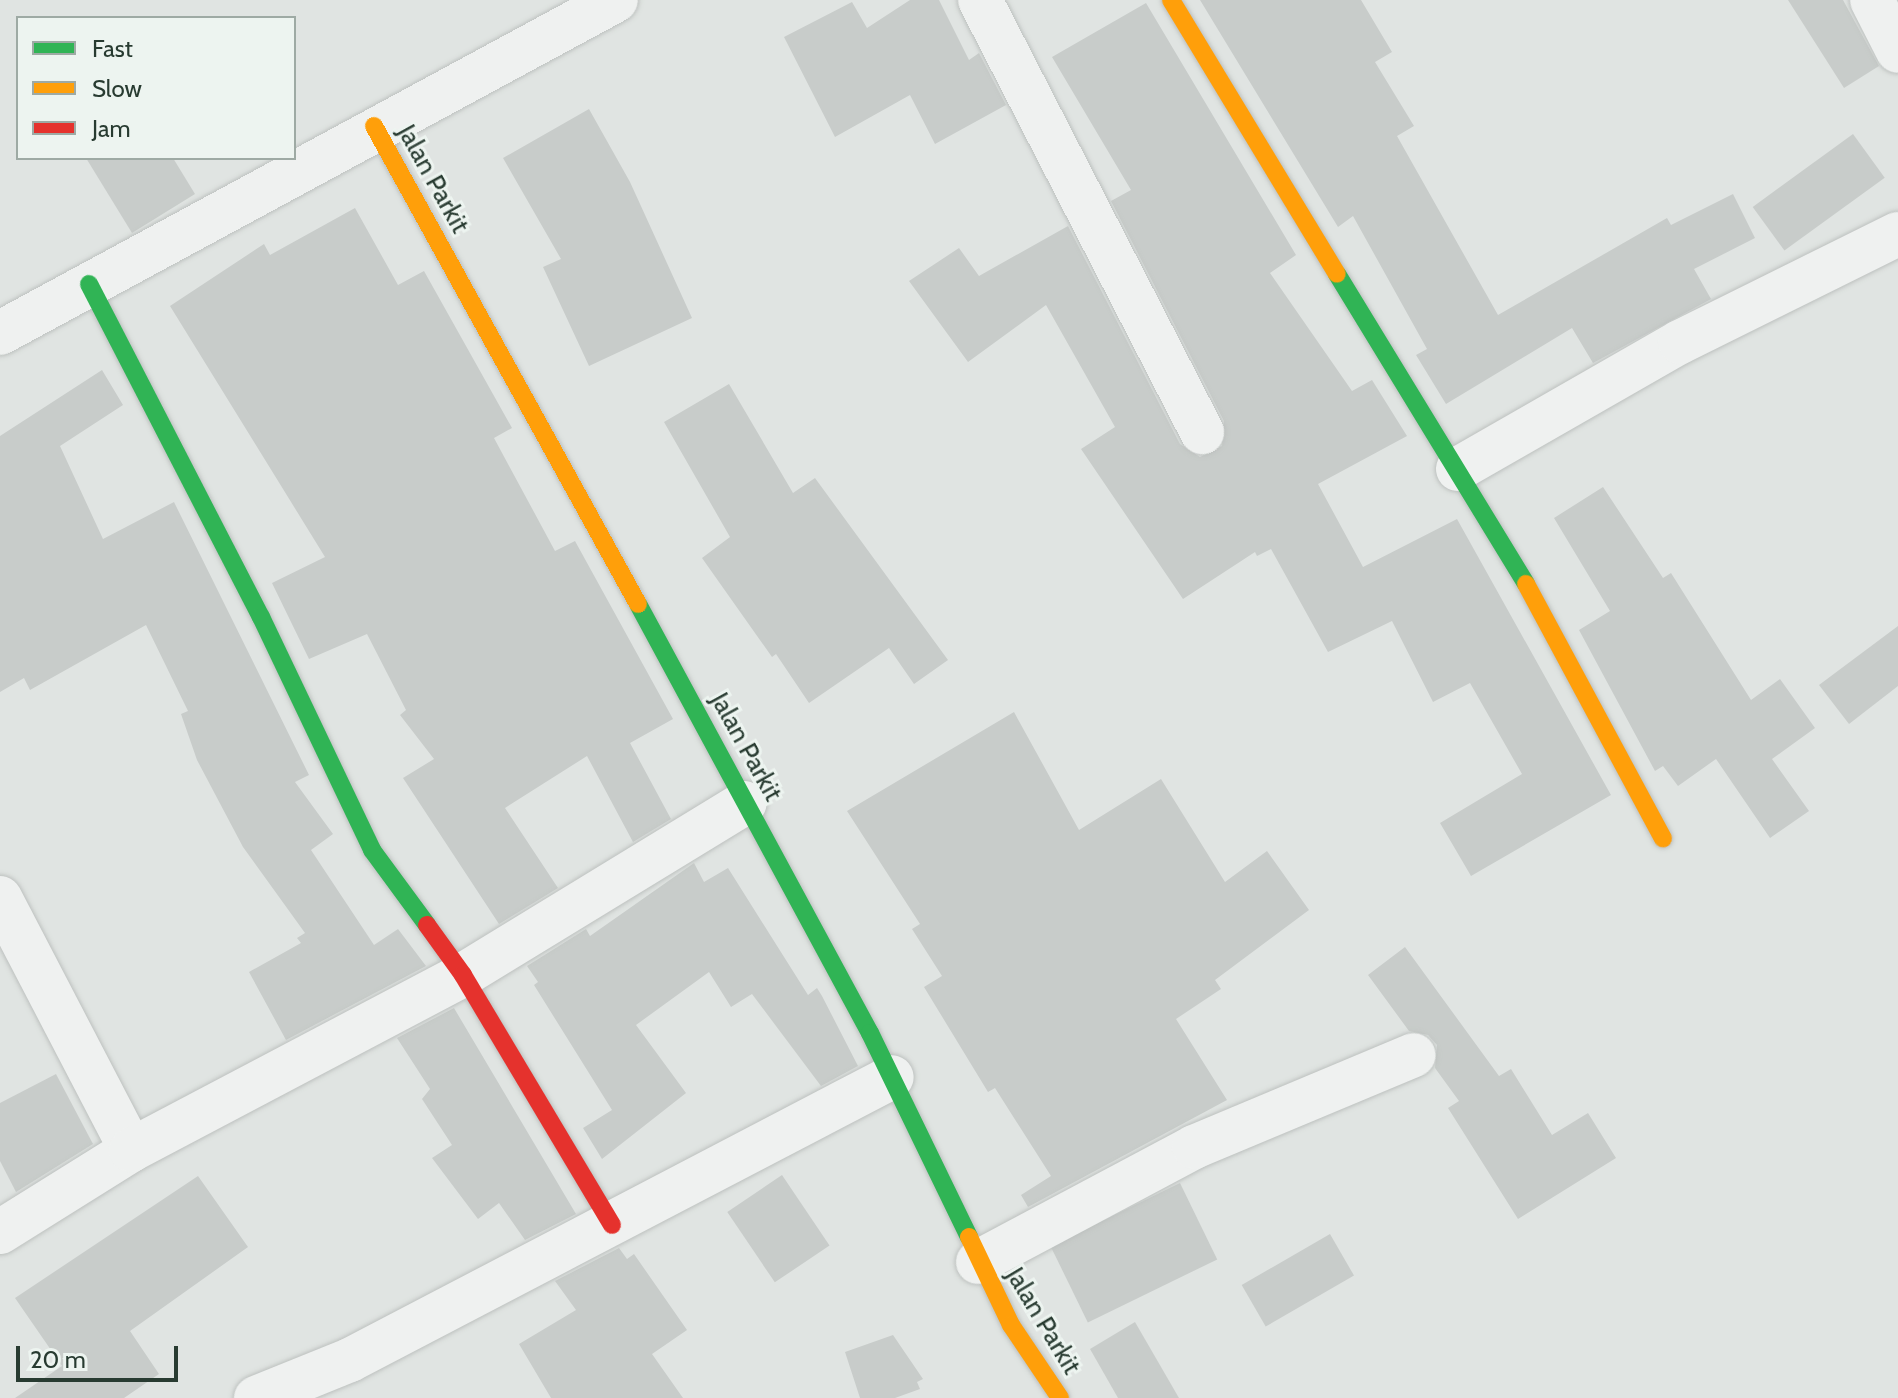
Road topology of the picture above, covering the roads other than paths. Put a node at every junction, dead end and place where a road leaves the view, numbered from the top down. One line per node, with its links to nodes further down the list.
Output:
1 (616, 0): 4 (street)
2 (980, 0): 8 (street)
3 (1171, 0): 9 (street)
4 (374, 126): 6 (street); 10 (street, Jalan Parkit)
5 (1898, 234): 9 (street)
6 (89, 284): 7 (street); 13 (street)
7 (0, 333)
8 (1202, 432)
9 (1458, 469): 11 (street)
10 (745, 803): 13 (street); 15 (street, Jalan Parkit)
11 (1663, 838)
12 (0, 898): 16 (street)
13 (463, 975): 16 (street); 17 (street)
14 (1414, 1055): 19 (street)
15 (892, 1077): 17 (street); 19 (street, Jalan Parkit)
16 (131, 1150): 18 (street)
17 (612, 1225): 20 (street)
18 (0, 1232)
19 (978, 1262): 21 (street, Jalan Parkit)
20 (256, 1398)
21 (1060, 1398)

